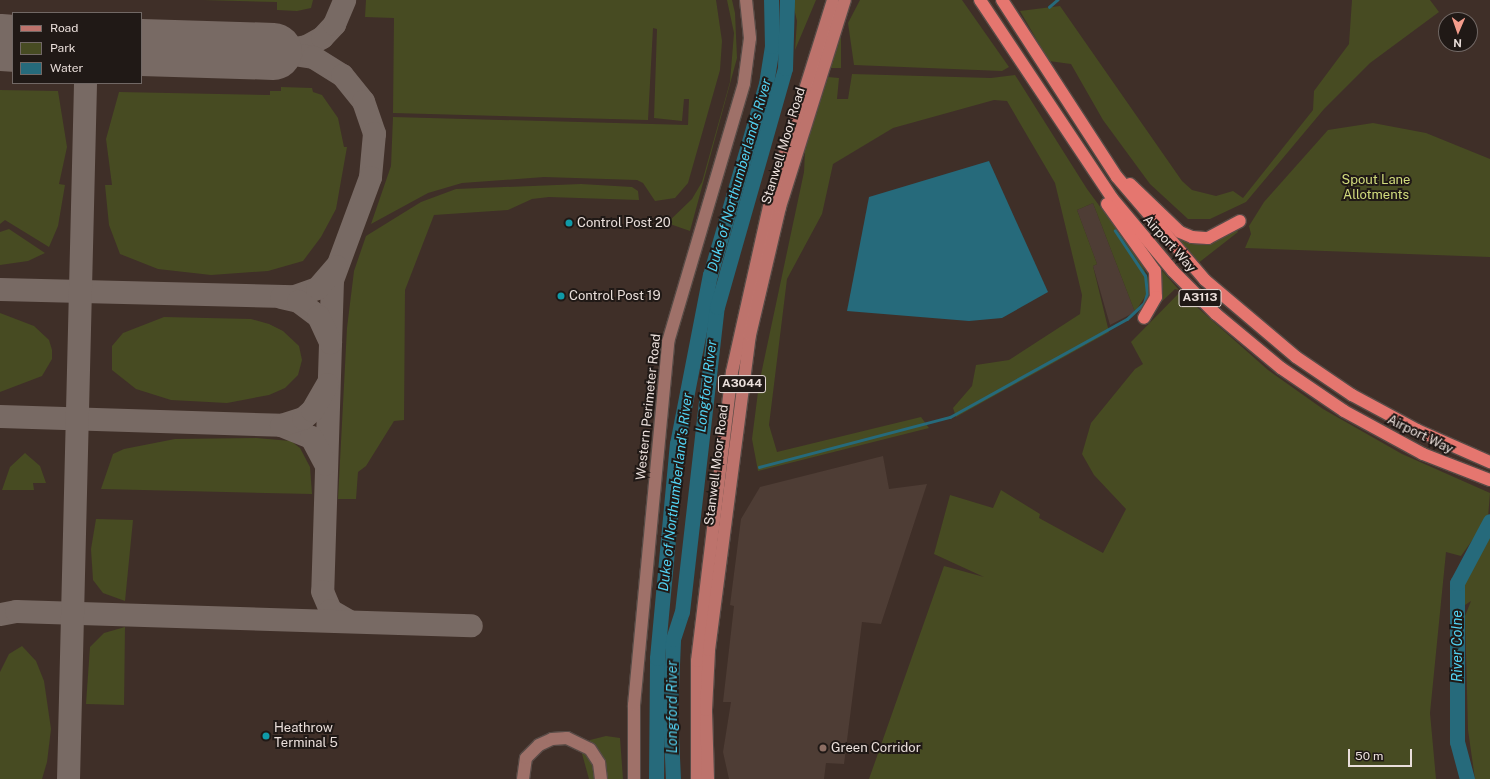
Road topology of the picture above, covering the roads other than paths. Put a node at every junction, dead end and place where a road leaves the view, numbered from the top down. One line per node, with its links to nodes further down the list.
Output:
1 (746, 0): 14 (street, Western Perimeter Road)
2 (833, 0): 15 (main road, Stanwell Moor Road / A3044)
3 (845, 0): 16 (main road, Stanwell Moor Road / A3044)
4 (980, 0): 6 (highway, Airport Way / A3113)
5 (1002, 0): 7 (highway, Airport Way / A3113)
6 (1088, 164): 9 (highway); 11 (highway, Airport Way / A3113)
7 (1117, 177): 8 (highway); 10 (highway, Airport Way / A3113)
8 (1240, 221)
9 (1144, 318)
10 (1490, 462)
11 (1490, 480)
12 (523, 779): 13 (street)
13 (601, 779)
14 (634, 779)
15 (697, 779)
16 (708, 779)

